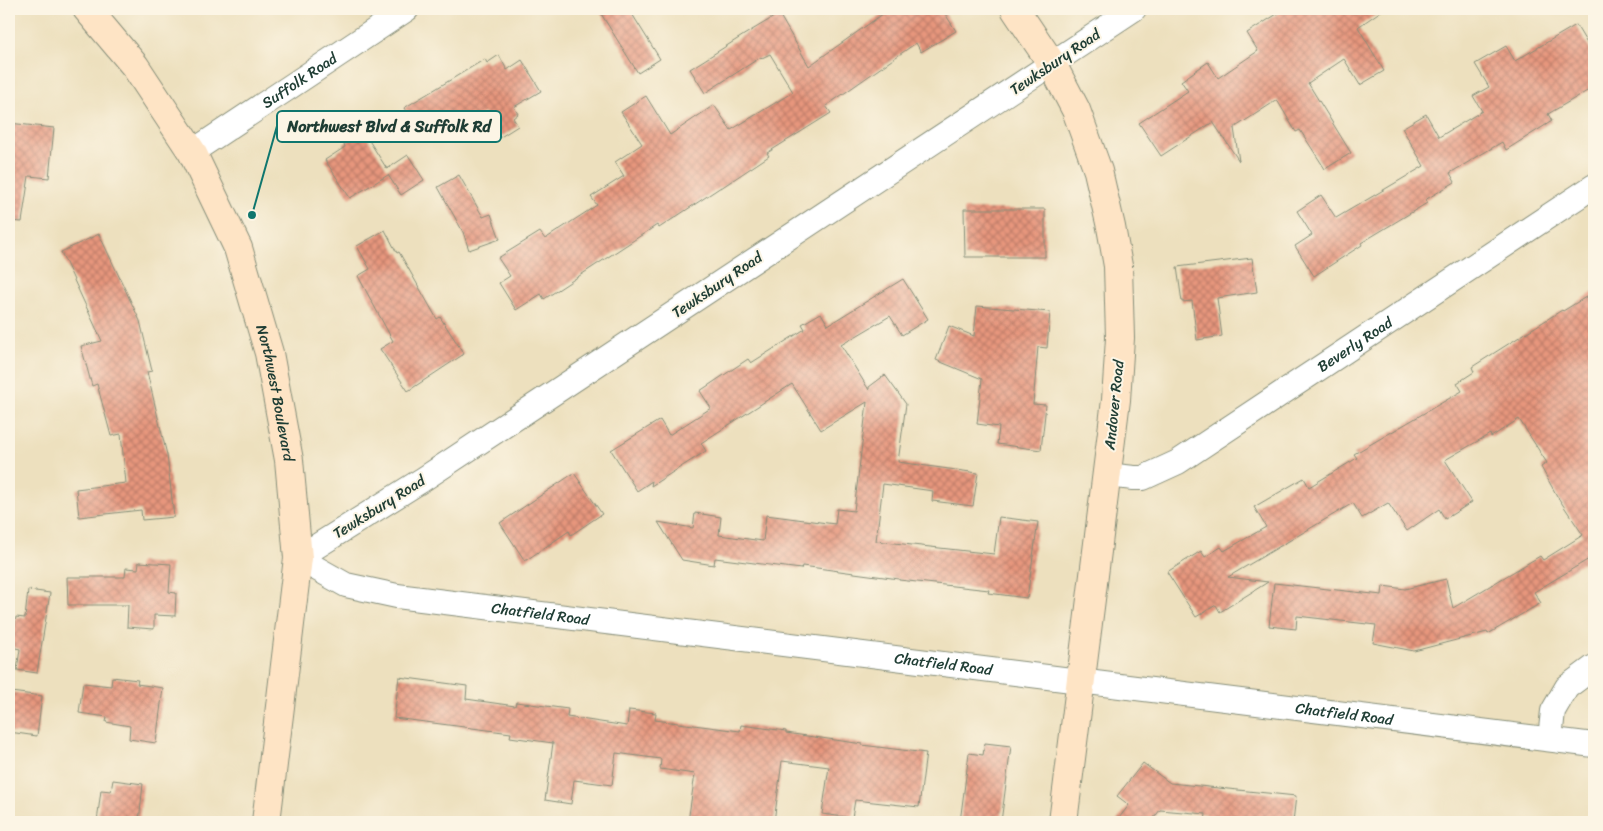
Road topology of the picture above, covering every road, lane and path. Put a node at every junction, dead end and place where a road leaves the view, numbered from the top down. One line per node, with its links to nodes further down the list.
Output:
1 (88, 9): 6 (main road, Northwest Boulevard)
2 (407, 9): 6 (street, Suffolk Road)
3 (1015, 9): 5 (main road, Andover Road)
4 (1134, 9): 5 (street, Tewksbury Road)
5 (1052, 64): 8 (main road, Andover Road); 9 (street, Tewksbury Road)
6 (192, 152): 9 (main road, Northwest Boulevard)
7 (1594, 186): 8 (street, Beverly Road)
8 (1106, 475): 11 (main road, Andover Road)
9 (298, 558): 11 (street, Chatfield Road); 14 (main road, Northwest Boulevard)
10 (1594, 667): 12 (street)
11 (1080, 681): 12 (street, Chatfield Road); 15 (main road, Andover Road)
12 (1550, 739): 13 (street, Chatfield Road)
13 (1594, 745)
14 (266, 822)
15 (1062, 822)

